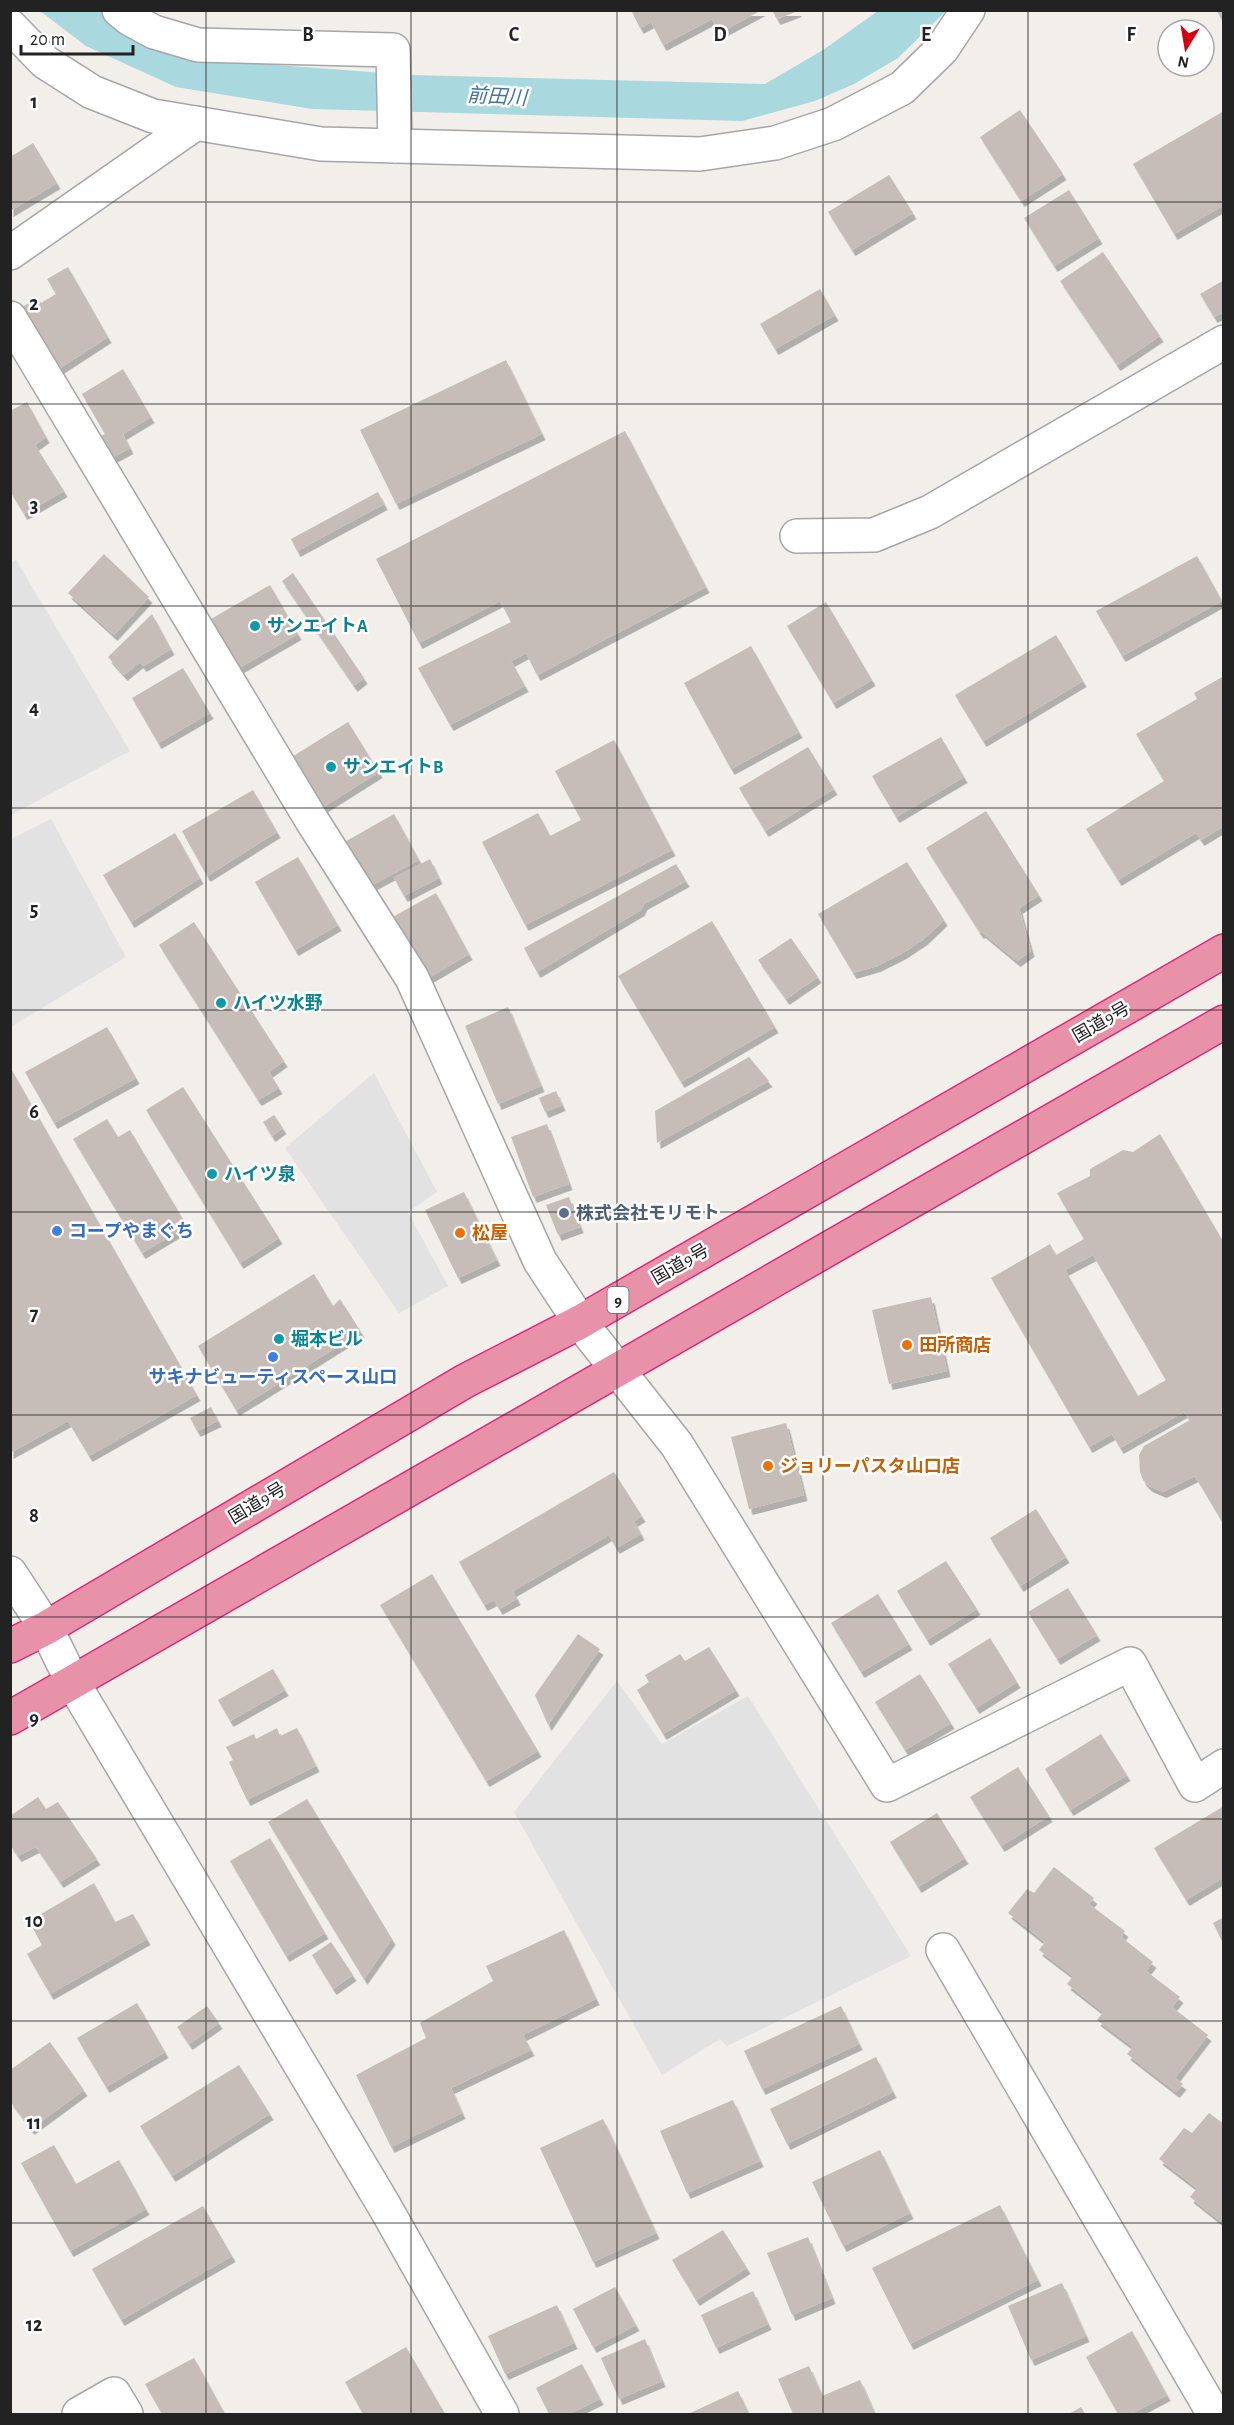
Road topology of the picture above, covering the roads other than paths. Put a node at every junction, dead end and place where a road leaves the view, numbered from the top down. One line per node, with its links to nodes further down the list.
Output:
1 (119, 10): 5 (street)
2 (968, 10): 5 (street)
3 (10, 26): 4 (street)
4 (196, 123): 5 (street); 6 (street)
5 (395, 146)
6 (10, 253)
7 (10, 318): 12 (street)
8 (1224, 342): 9 (street)
9 (797, 536)
10 (1224, 951): 12 (highway, 国道9号 / 9)
11 (1224, 1022): 13 (highway)
12 (580, 1322): 13 (street); 15 (highway, 国道9号 / 9)
13 (618, 1369): 17 (highway); 19 (street)
14 (10, 1573): 15 (street)
15 (46, 1628): 16 (highway, 国道9号 / 9); 17 (street)
16 (10, 1646)
17 (73, 1683): 18 (highway); 23 (street)
18 (10, 1718)
19 (1224, 1766)
20 (943, 1950): 24 (street)
21 (79, 2415): 22 (street)
22 (126, 2415)
23 (502, 2415)
24 (1215, 2415)

